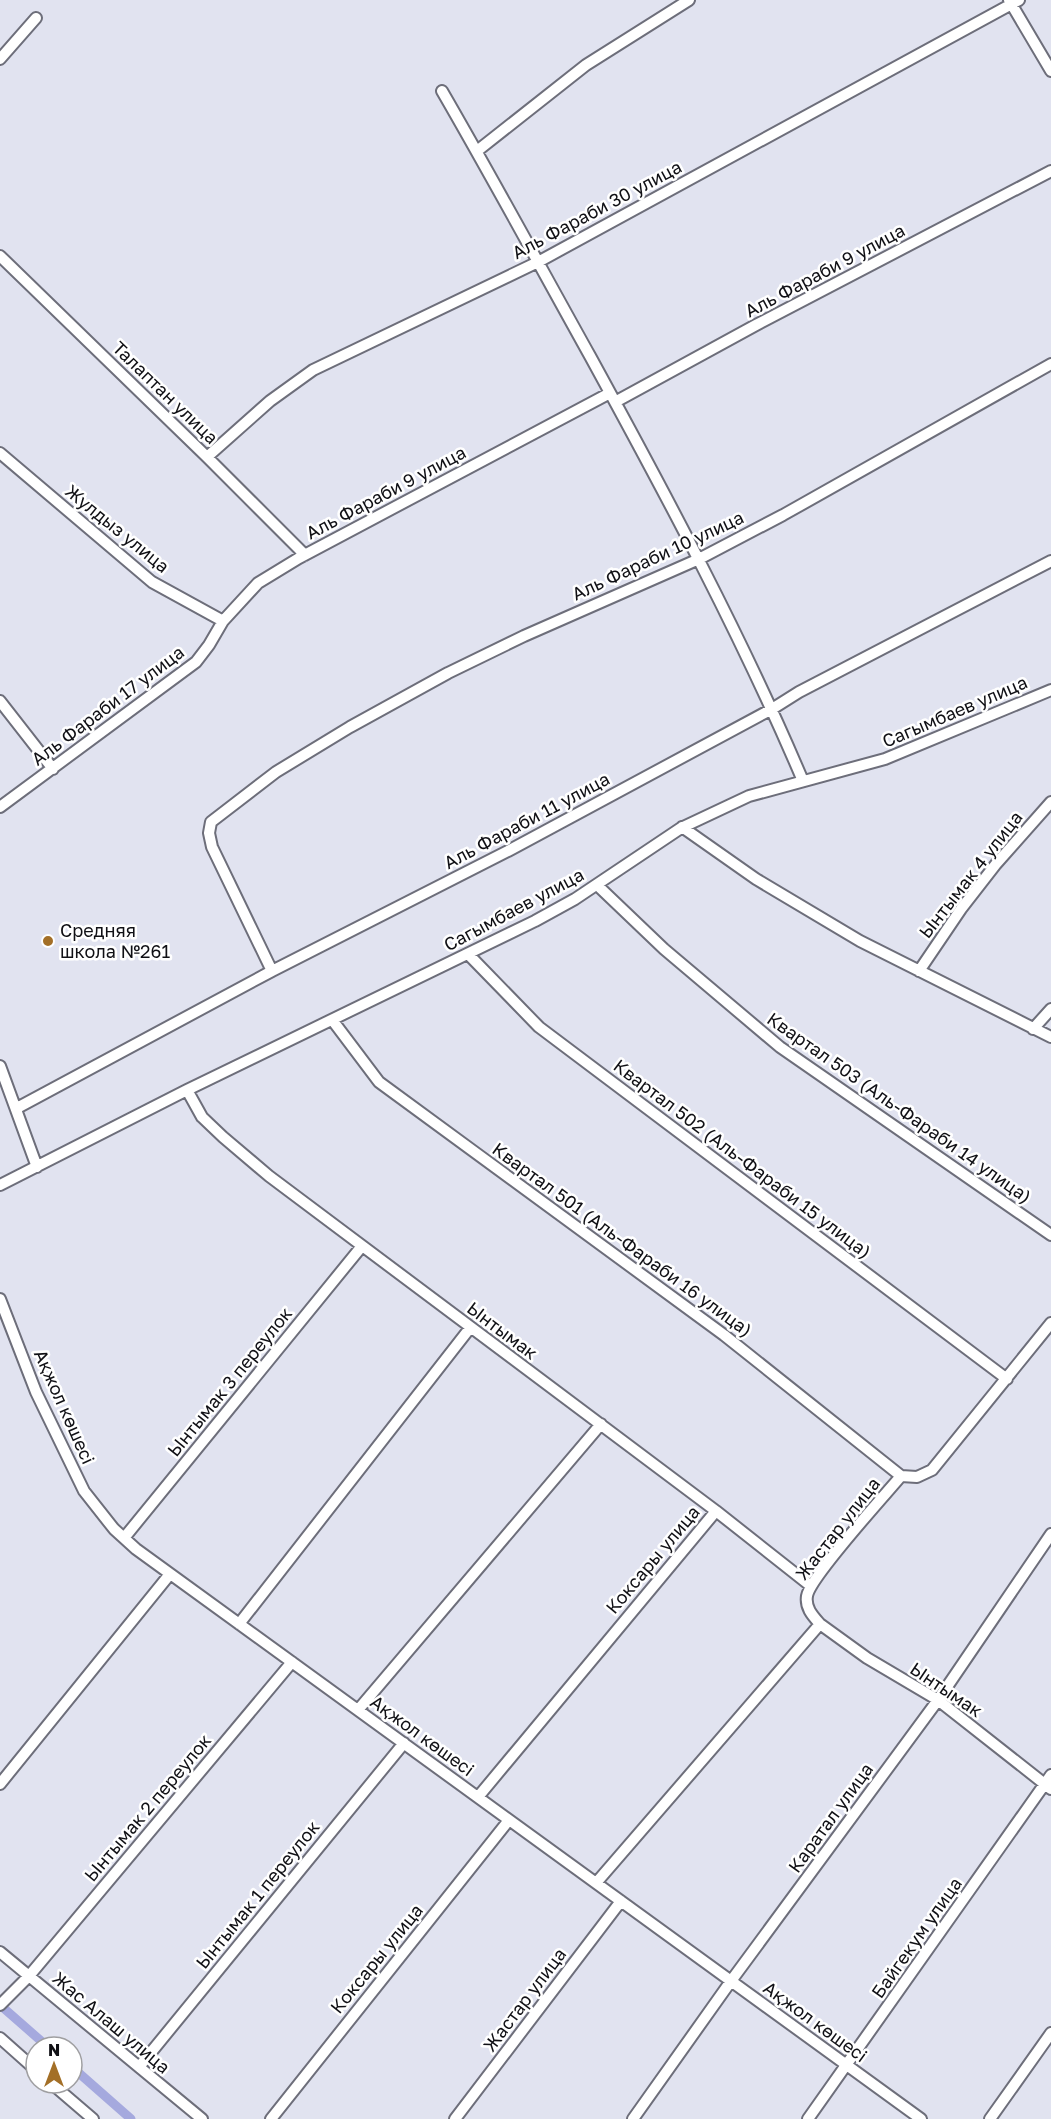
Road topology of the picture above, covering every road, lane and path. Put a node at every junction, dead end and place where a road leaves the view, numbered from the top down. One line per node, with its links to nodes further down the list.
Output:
1 (688, 0): 7 (street)
2 (1013, 1): 5 (street); 10 (street, Аль Фараби 30 улица)
3 (36, 18): 4 (street)
4 (0, 59)
5 (1051, 71)
6 (442, 91): 7 (street)
7 (477, 151): 10 (street)
8 (1051, 171): 12 (street, Аль Фараби 9 улица)
9 (0, 256): 14 (street, Талаптан улица)
10 (538, 262): 12 (street); 14 (street, Аль Фараби 30 улица)
11 (1051, 364): 16 (street, Аль Фараби 10 улица)
12 (613, 398): 15 (street, Аль Фараби 9 улица); 16 (street)
13 (0, 453): 18 (street, Жулдыз улица)
14 (207, 457): 15 (street, Талаптан улица)
15 (305, 555): 18 (street)
16 (699, 559): 21 (street); 29 (street, Аль Фараби 10 улица)
17 (1051, 561): 21 (street, Аль Фараби 11 улица)
18 (223, 621): 22 (street, Аль Фараби 17 улица)
19 (1051, 690): 23 (street, Сагымбаев улица)
20 (0, 701): 22 (street)
21 (772, 709): 23 (street); 29 (street, Аль Фараби 11 улица)
22 (53, 770): 25 (street, Аль Фараби 17 улица)
23 (803, 781): 26 (street, Сагымбаев улица)
24 (1051, 802): 30 (street, Ынтымак 4 улица)
25 (0, 807)
26 (682, 827): 27 (street, Сагымбаев улица); 30 (street)
27 (597, 885): 28 (street, Сагымбаев улица); 40 (street, Квартал 503 (Аль-Фараби 14 улица))
28 (468, 954): 32 (street, Сагымбаев улица); 45 (street, Квартал 502 (Аль-Фараби 15 улица))
29 (272, 971): 37 (street, Аль Фараби 11 улица)
30 (919, 971): 33 (street)
31 (1051, 1009): 33 (street)
32 (333, 1021): 36 (street, Сагымбаев улица); 47 (street, Квартал 501 (Аль-Фараби 16 улица))
33 (1034, 1029): 34 (street)
34 (1051, 1037)
35 (0, 1066): 37 (street)
36 (187, 1090): 38 (street, Сагымбаев улица); 41 (street, Ынтымак)
37 (17, 1108): 38 (street)
38 (37, 1167): 39 (street, Сагымбаев улица)
39 (0, 1185)
40 (1051, 1235)
41 (362, 1246): 44 (street, Ынтымак); 50 (street, Ынтымак 3 переулок)
42 (0, 1299): 50 (street, Ақжол көшесі)
43 (1051, 1323): 45 (street, Жастар улица)
44 (470, 1328): 46 (street, Ынтымак); 53 (street)
45 (1007, 1379): 47 (street, Жастар улица)
46 (601, 1424): 48 (street, Ынтымак); 57 (street)
47 (901, 1476): 52 (street, Жастар улица)
48 (716, 1511): 52 (street, Ынтымак); 61 (street, Коксары улица)
49 (1051, 1534): 56 (street, Каратал улица)
50 (124, 1538): 51 (street, Ақжол көшесі)
51 (170, 1574): 53 (street, Ақжол көшесі); 60 (street)
52 (811, 1586): 54 (street, Жастар улица)
53 (239, 1624): 55 (street, Ақжол көшесі)
54 (820, 1624): 56 (street, Ынтымак); 63 (street)
55 (292, 1662): 57 (street, Ақжол көшесі); 66 (street, Ынтымак 2 переулок)
56 (938, 1700): 59 (street, Ынтымак); 67 (street, Каратал улица)
57 (358, 1710): 58 (street, Ақжол көшесі)
58 (404, 1743): 61 (street, Ақжол көшесі); 73 (street, Ынтымак 1 переулок)
59 (1049, 1782): 72 (street, Байгекум улица)
60 (0, 1784)
61 (478, 1797): 62 (street, Ақжол көшесі)
62 (509, 1820): 63 (street, Ақжол көшесі); 77 (street, Коксары улица)
63 (596, 1883): 64 (street, Ақжол көшесі)
64 (621, 1901): 67 (street, Ақжол көшесі); 78 (street, Жастар улица)
65 (0, 1952): 66 (street, Жас Алаш улица)
66 (29, 1976): 68 (street, Ынтымак 2 переулок); 73 (street, Жас Алаш улица)
67 (731, 1981): 72 (street, Ақжол көшесі); 79 (street, Каратал улица)
68 (3, 2002)
69 (1051, 2033): 82 (street)
70 (0, 2038): 71 (street)
71 (24, 2059)
72 (847, 2065): 80 (street, Байгекум улица); 81 (street, Ақжол көшесі)
73 (139, 2067): 76 (street, Жас Алаш улица)
74 (65, 2095): 75 (street)
75 (93, 2119)
76 (202, 2119)
77 (270, 2119)
78 (456, 2119)
79 (633, 2119)
80 (808, 2119)
81 (921, 2119)
82 (990, 2119)

